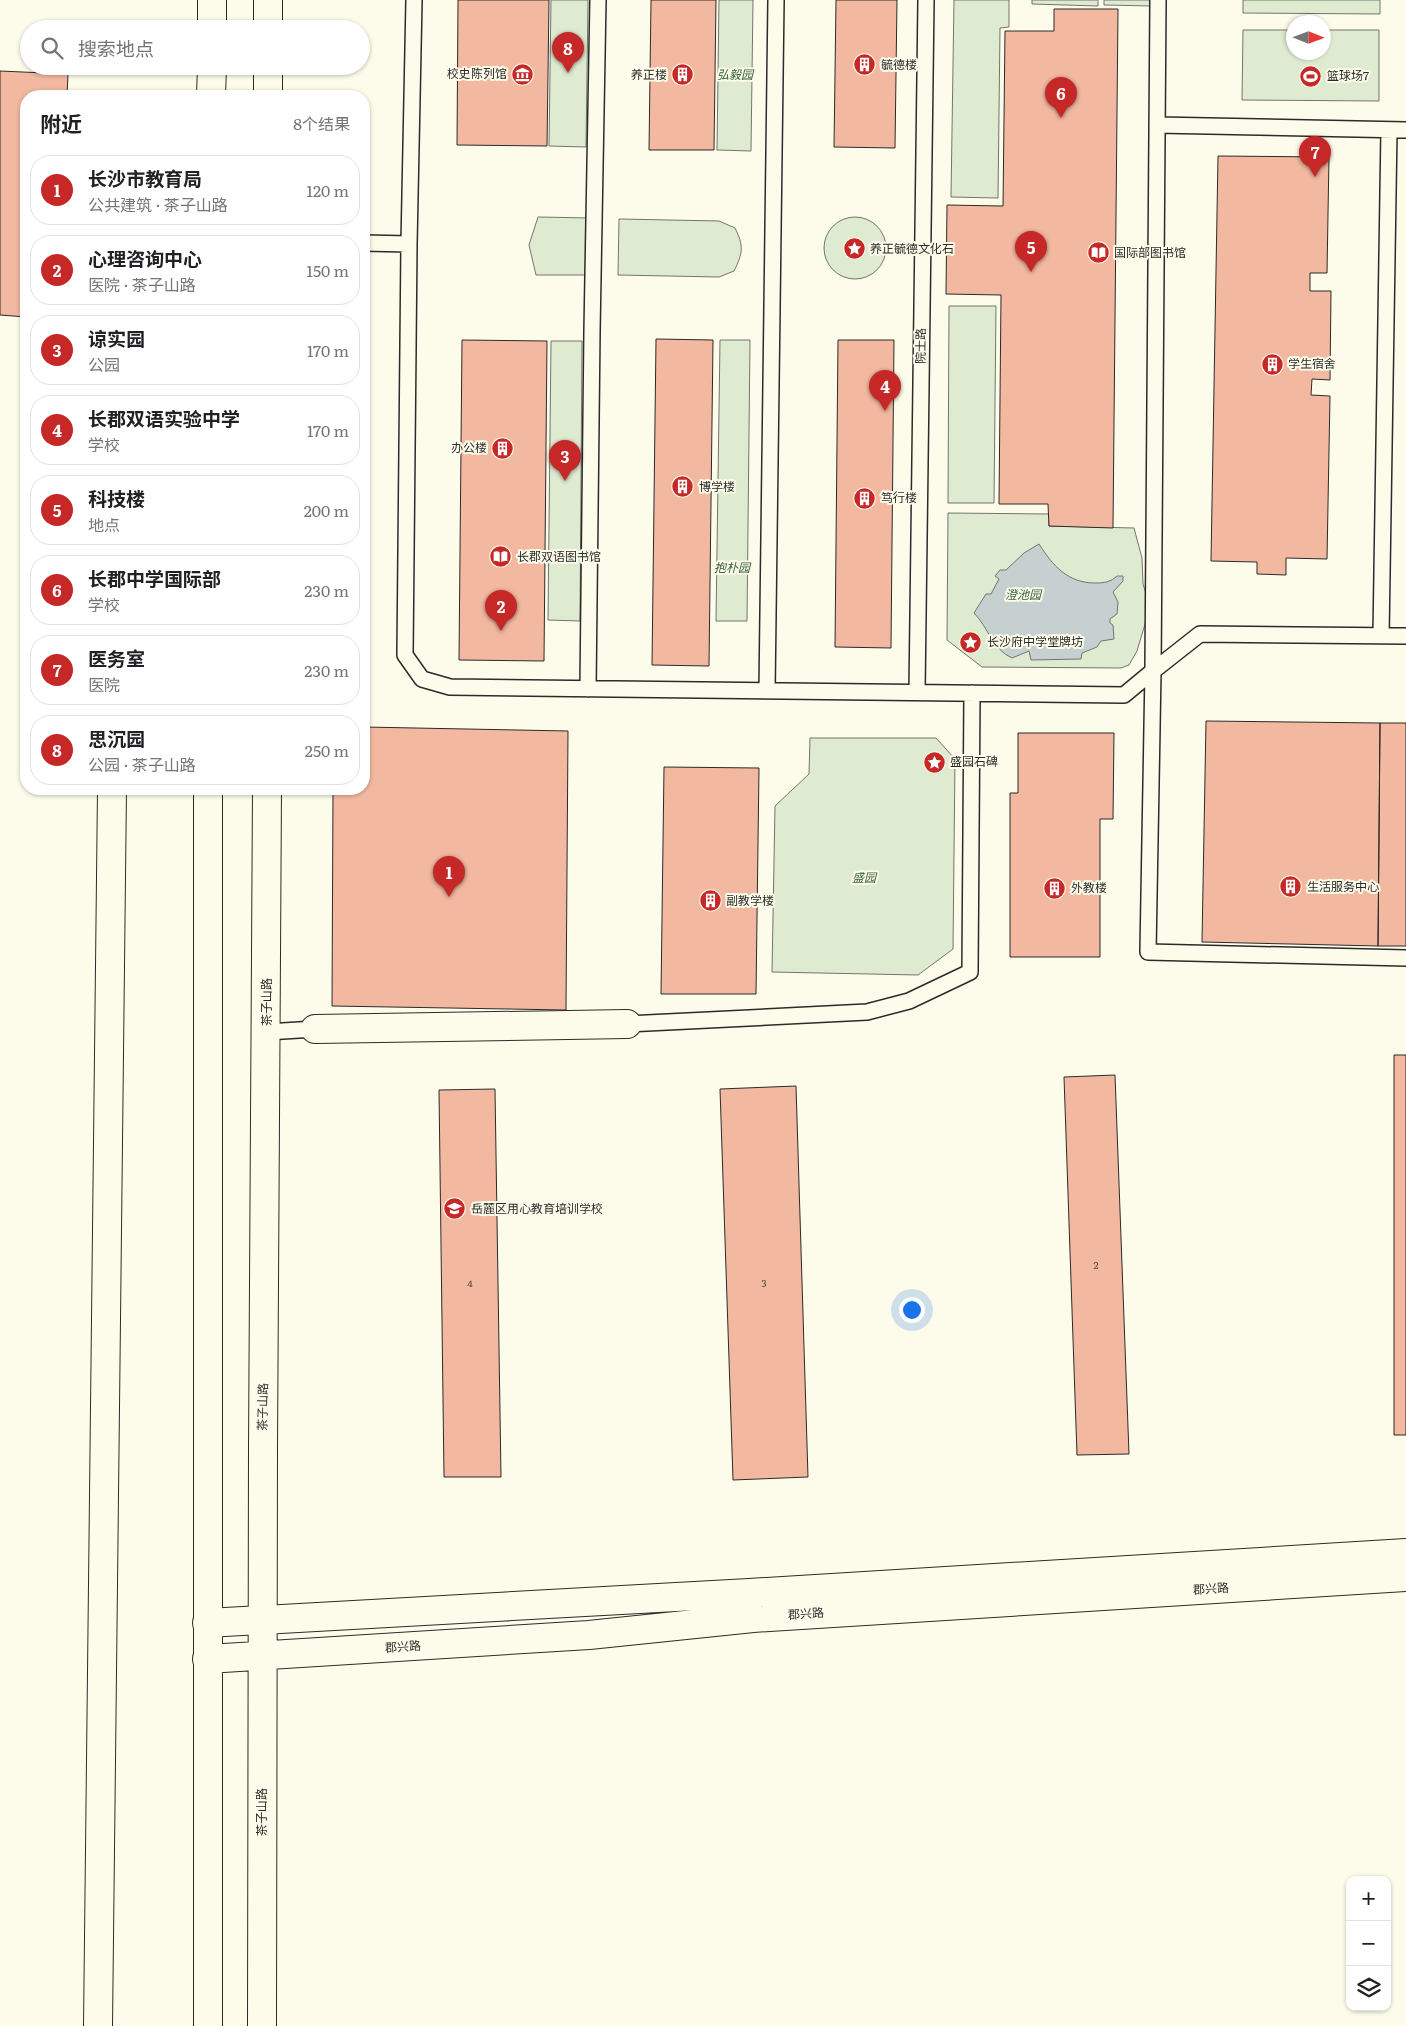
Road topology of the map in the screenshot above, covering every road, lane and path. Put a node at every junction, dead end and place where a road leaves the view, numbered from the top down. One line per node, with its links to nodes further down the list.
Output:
1 (212, 0): 8 (main road)
2 (268, 0): 9 (main road)
3 (414, 0): 18 (lane)
4 (598, 0): 22 (lane)
5 (776, 0): 23 (lane)
6 (926, 0): 24 (lane, 院士路)
7 (1158, 0): 14 (lane)
8 (212, 20)
9 (268, 20)
10 (212, 75): 12 (main road)
11 (268, 75): 13 (main road)
12 (211, 90)
13 (268, 90)
14 (1157, 125): 15 (lane); 21 (lane)
15 (1389, 130): 16 (lane); 19 (lane)
16 (1406, 130)
17 (370, 243): 18 (lane)
18 (409, 244): 22 (lane)
19 (1381, 636): 20 (lane); 21 (lane)
20 (1406, 636)
21 (1153, 671): 25 (lane); 29 (lane)
22 (588, 689): 23 (lane)
23 (767, 691): 24 (lane)
24 (916, 692): 25 (lane)
25 (972, 693): 30 (lane)
26 (112, 795): 39 (main road)
27 (208, 795): 36 (main road)
28 (267, 795): 32 (main road, 茶子山路)
29 (1406, 958)
30 (627, 1024): 31 (main road)
31 (315, 1028): 32 (lane)
32 (266, 1032): 35 (main road, 茶子山路)
33 (1406, 1553): 35 (main road, 郡兴路)
34 (1406, 1577): 37 (main road, 郡兴路)
35 (262, 1620): 36 (main road, 郡兴路); 37 (main road, 茶子山路)
36 (207, 1623): 38 (main road)
37 (262, 1656): 38 (main road, 郡兴路); 41 (main road, 茶子山路)
38 (207, 1660): 40 (main road)
39 (98, 2026)
40 (208, 2026)
41 (262, 2026)

